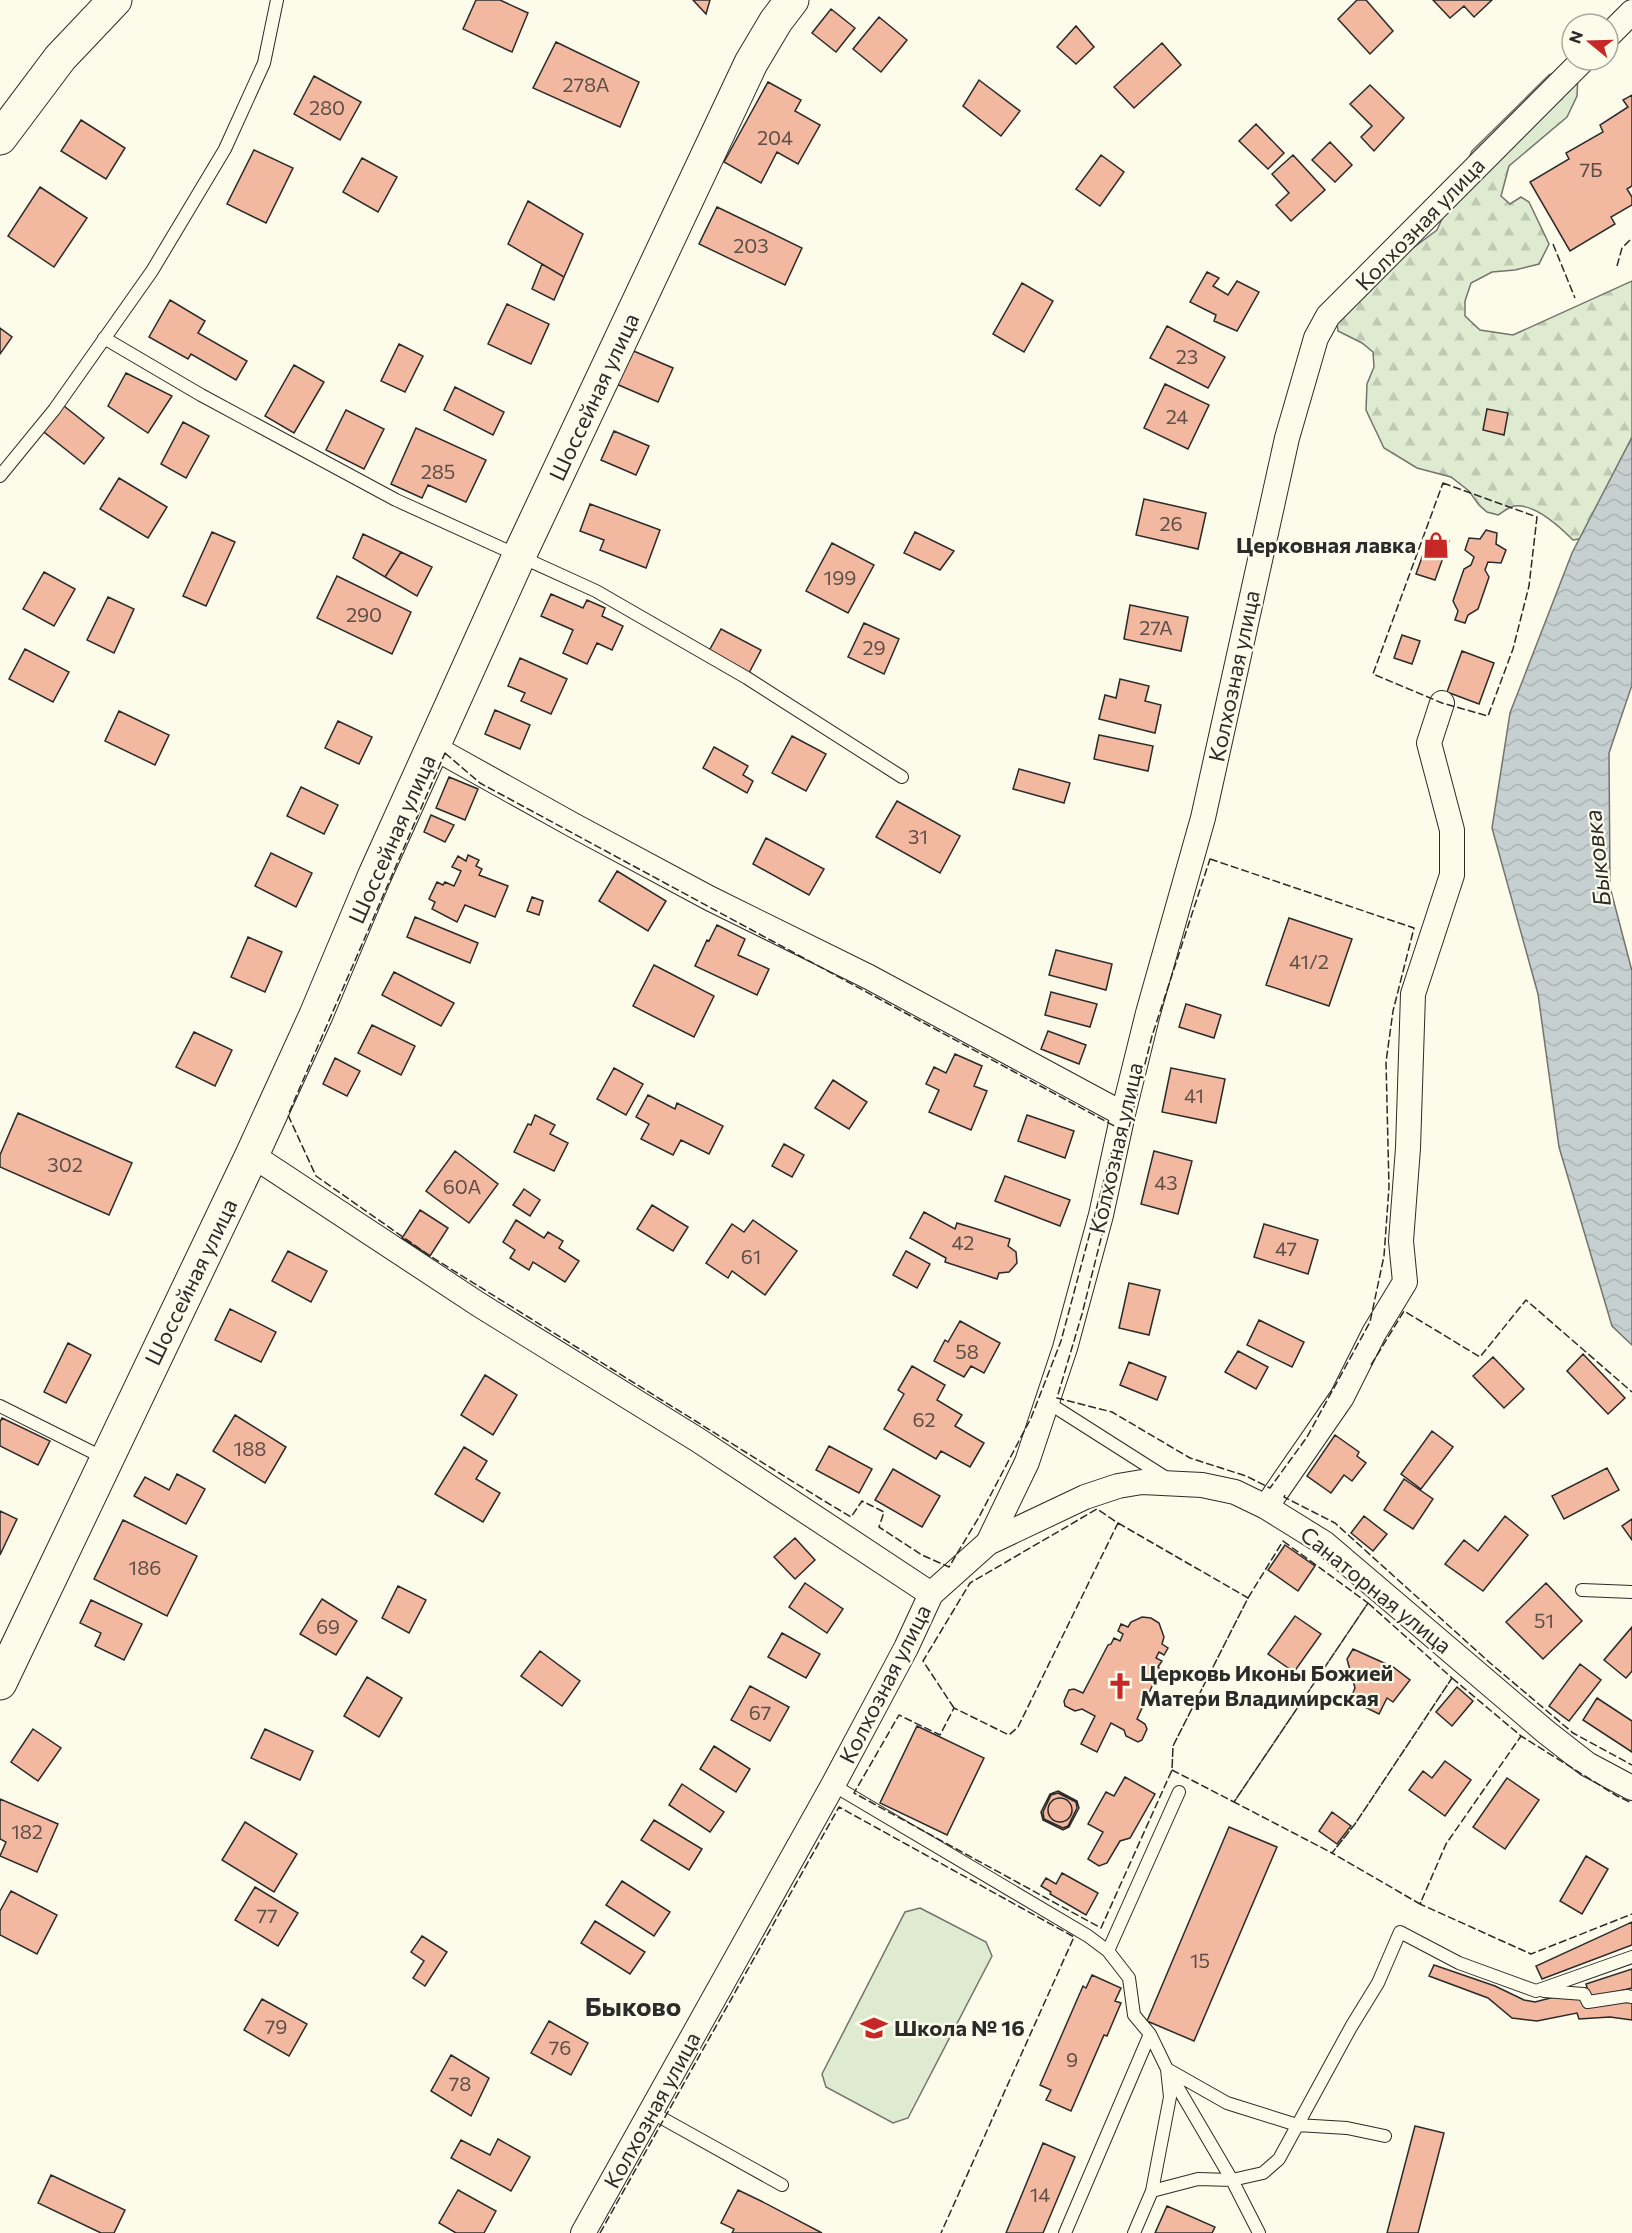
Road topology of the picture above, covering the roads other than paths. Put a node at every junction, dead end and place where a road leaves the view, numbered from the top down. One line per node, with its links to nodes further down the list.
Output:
1 (115, 0): 7 (street)
2 (277, 0): 8 (lane)
3 (792, 0): 10 (street, Шоссейная улица)
4 (1632, 12): 5 (street)
5 (1620, 24)
6 (1571, 72): 14 (street, Колхозная улица)
7 (0, 138)
8 (104, 338): 9 (lane); 10 (lane)
9 (0, 476)
10 (519, 556): 12 (street, Шоссейная улица); 13 (lane)
11 (1442, 703): 20 (street)
12 (434, 747): 14 (street); 15 (street, Шоссейная улица)
13 (902, 777)
14 (1123, 1114): 16 (street, Колхозная улица)
15 (252, 1155): 18 (street, Шоссейная улица); 24 (street)
16 (1047, 1402): 19 (lane); 21 (street, Колхозная улица)
17 (0, 1406): 18 (lane)
18 (106, 1459): 25 (street, Шоссейная улица)
19 (1174, 1483): 20 (street, Санаторная улица); 21 (street, Санаторная улица)
20 (1266, 1507): 27 (street, Санаторная улица)
21 (988, 1543): 24 (street, Колхозная улица)
22 (1582, 1590): 23 (lane)
23 (1632, 1592)
24 (931, 1594): 26 (street, Колхозная улица)
25 (0, 1683)
26 (833, 1785): 29 (lane); 35 (street, Колхозная улица)
27 (1632, 1788)
28 (1179, 1792): 29 (lane)
29 (1108, 1951): 33 (lane)
30 (1632, 1957): 31 (lane)
31 (1536, 1991): 32 (lane); 36 (lane)
32 (1632, 1997)
33 (1150, 2034): 34 (lane); 42 (lane)
34 (1167, 2069): 36 (lane); 38 (lane); 40 (lane)
35 (651, 2112): 39 (lane); 41 (street, Колхозная улица)
36 (1297, 2125): 37 (lane); 38 (lane)
37 (1385, 2136)
38 (1232, 2180): 40 (lane); 44 (lane)
39 (782, 2184)
40 (1152, 2191): 43 (lane)
41 (584, 2233)
42 (1065, 2233)
43 (1134, 2233)
44 (1259, 2233)

